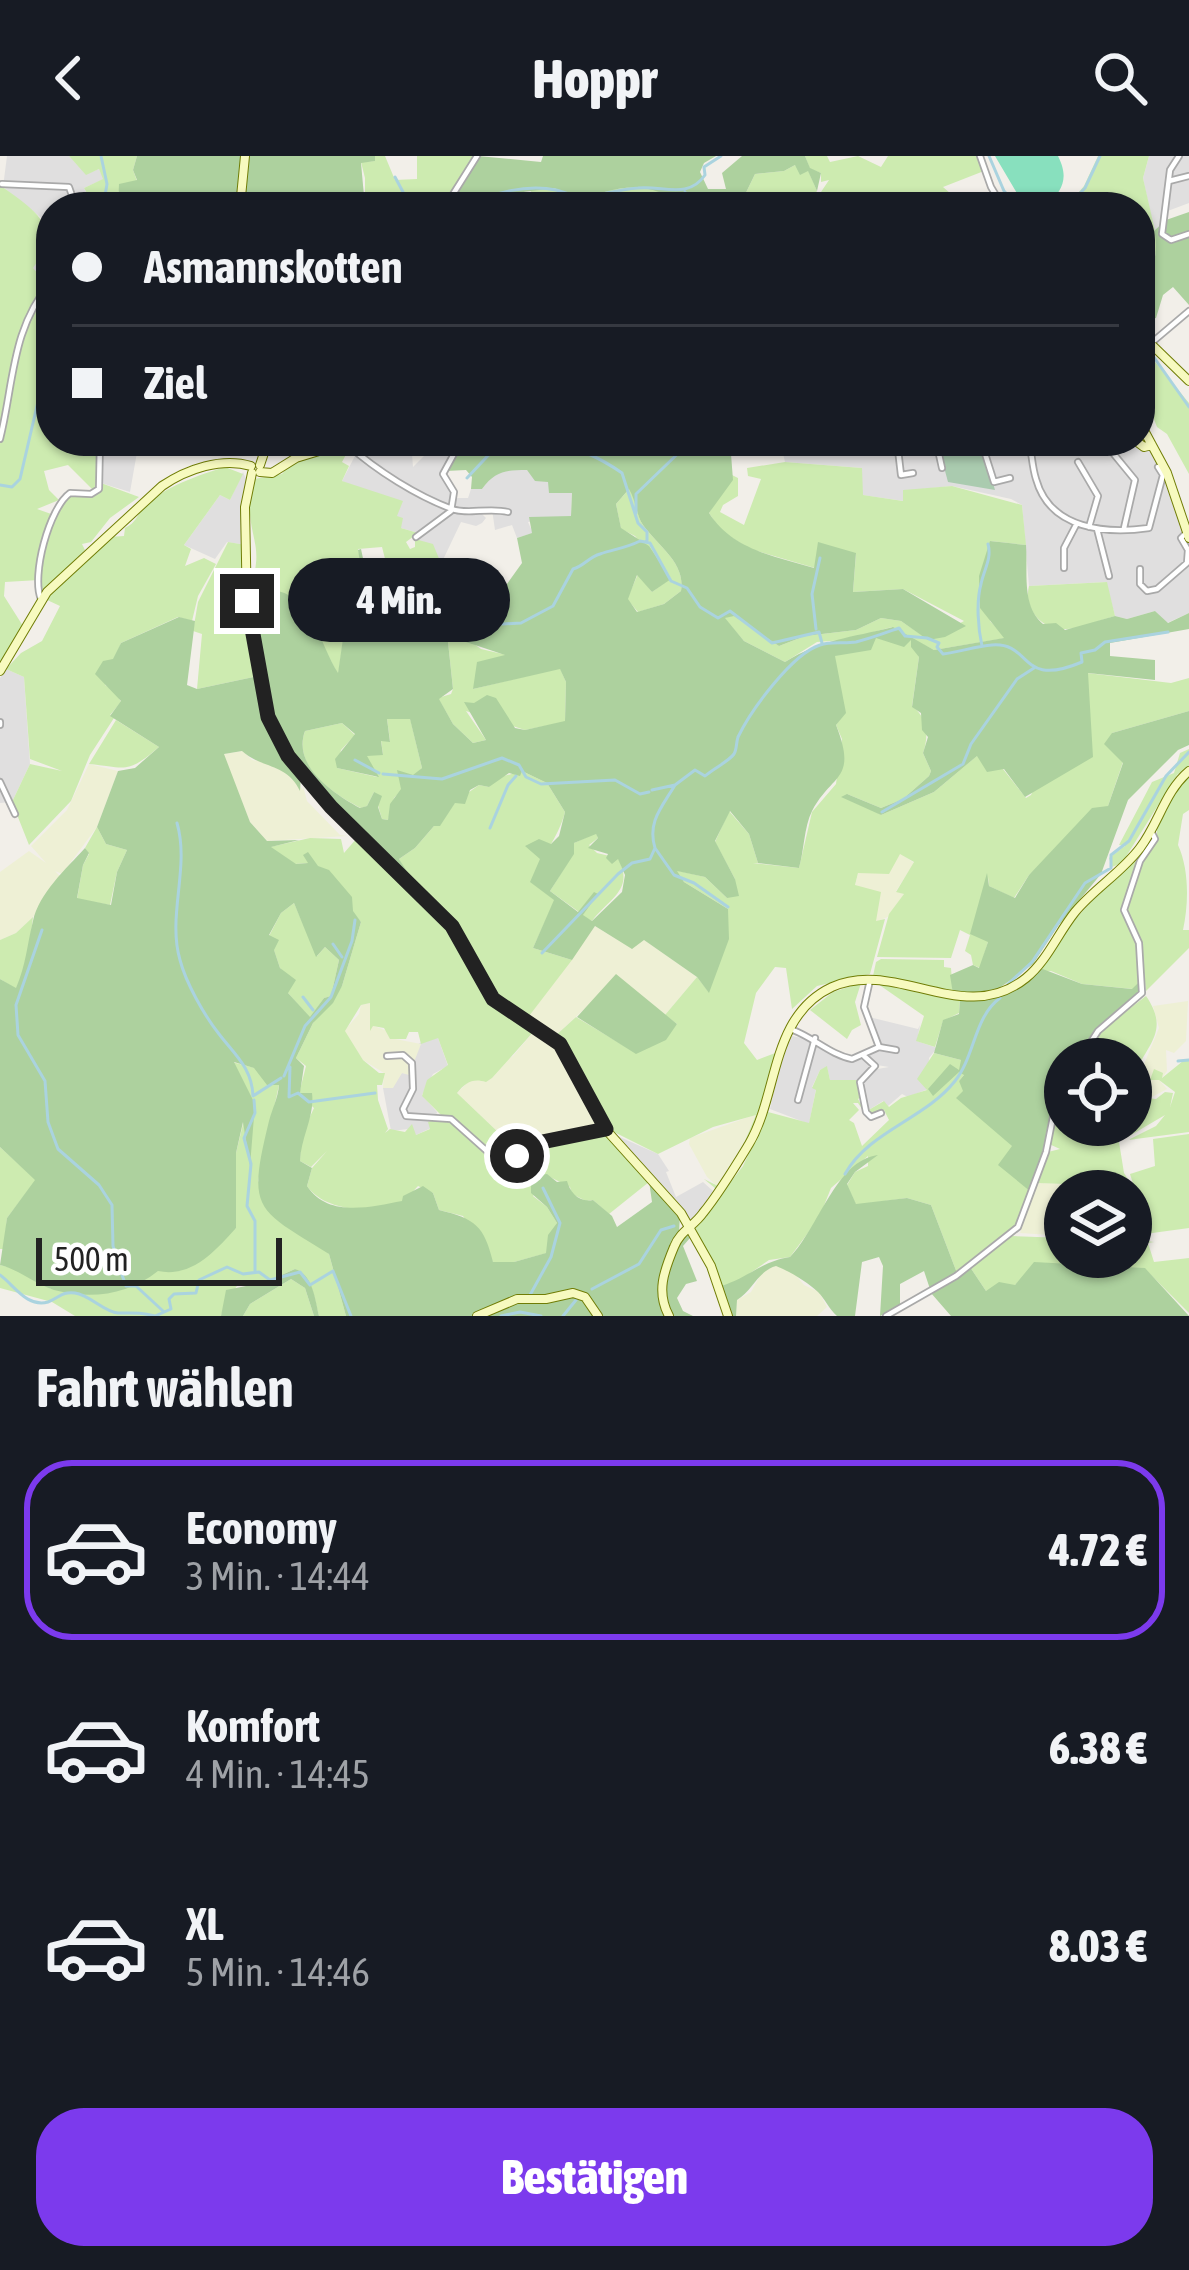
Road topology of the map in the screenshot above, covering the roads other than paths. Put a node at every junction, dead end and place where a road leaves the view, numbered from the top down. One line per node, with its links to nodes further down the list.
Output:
1 (244, 156): 9 (main road)
2 (477, 156): 10 (street)
3 (980, 156): 11 (street)
4 (1179, 156): 6 (street)
5 (1189, 176): 6 (street)
6 (1169, 182): 12 (street)
7 (2, 184): 8 (street)
8 (71, 192)
9 (241, 192)
10 (455, 192)
11 (994, 192)
12 (1189, 234)
13 (36, 300): 18 (street)
14 (1189, 311): 15 (street)
15 (1155, 340)
16 (1155, 352): 17 (main road)
17 (1189, 381)
18 (0, 439)
19 (1155, 451): 41 (main road)
20 (100, 456): 46 (street)
21 (261, 456): 33 (main road)
22 (303, 456): 33 (main road)
23 (368, 456): 36 (street)
24 (452, 456): 36 (street)
25 (899, 456): 34 (street)
26 (939, 456): 32 (street)
27 (986, 456): 35 (street)
28 (1032, 456): 38 (street)
29 (1116, 456): 40 (street)
30 (1078, 462): 39 (street)
31 (1158, 467): 40 (street)
32 (942, 468)
33 (256, 469): 46 (main road); 62 (main road)
34 (913, 473)
35 (1010, 478)
36 (451, 508): 37 (street); 42 (street)
37 (508, 512)
38 (1076, 525): 39 (street); 43 (street)
39 (1093, 528): 40 (street); 45 (street)
40 (1124, 528)
41 (1188, 535): 44 (street)
42 (416, 537)
43 (1064, 568)
44 (1140, 569)
45 (1109, 576)
46 (41, 599): 47 (main road)
47 (1, 669)
48 (1189, 771): 51 (main road)
49 (0, 782): 50 (street)
50 (15, 814)
51 (1151, 831): 52 (main road); 55 (street)
52 (870, 980): 53 (main road); 56 (street)
53 (789, 1029): 54 (street); 64 (main road)
54 (815, 1038): 59 (street); 60 (street)
55 (1094, 1038)
56 (879, 1047): 57 (street); 59 (street)
57 (896, 1050)
58 (387, 1056): 62 (street)
59 (864, 1056): 61 (street)
60 (798, 1100)
61 (881, 1113)
62 (606, 1129): 64 (main road)
63 (1048, 1146): 69 (street)
64 (689, 1227): 67 (main road); 68 (main road)
65 (477, 1316): 66 (main road)
66 (598, 1316)
67 (669, 1316)
68 (728, 1316)
69 (886, 1316)

